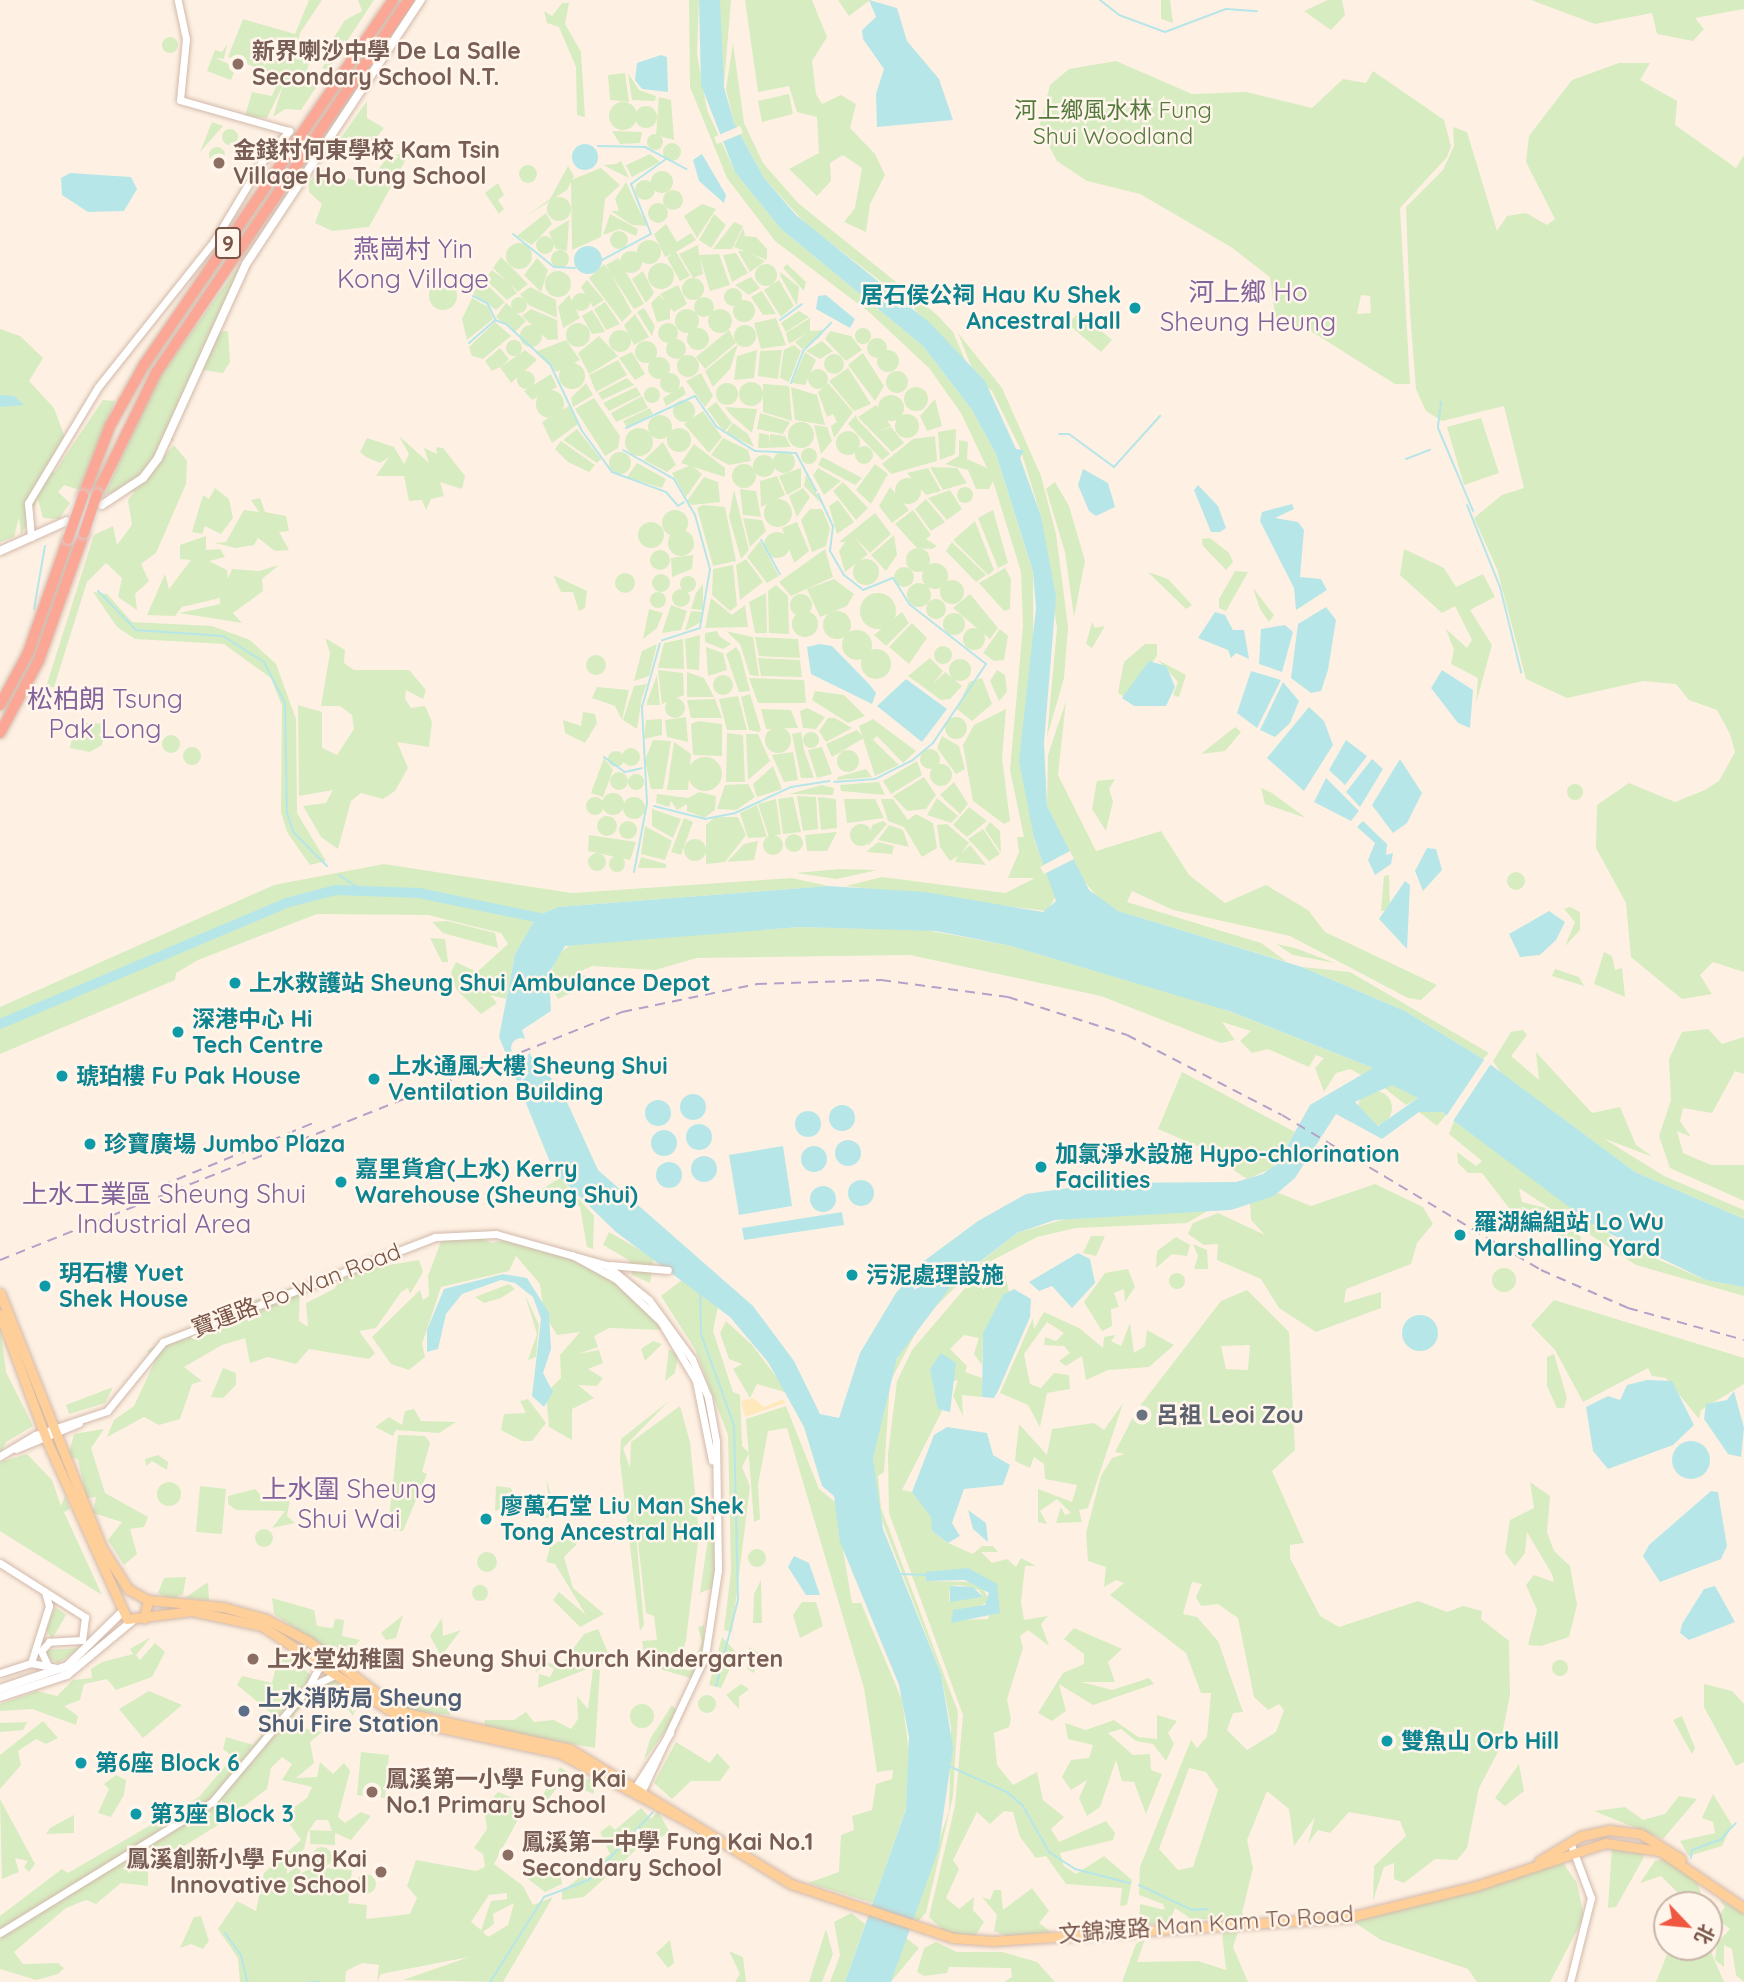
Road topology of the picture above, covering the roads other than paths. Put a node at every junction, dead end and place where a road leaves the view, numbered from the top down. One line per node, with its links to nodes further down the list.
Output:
1 (178, 0): 7 (street)
2 (393, 0): 9 (highway, 9, bridge)
3 (409, 0): 10 (highway, 9, bridge)
4 (421, 0): 5 (main road)
5 (102, 505)
6 (67, 521): 7 (main road)
7 (32, 537): 8 (main road)
8 (0, 551)
9 (0, 705)
10 (0, 733)
11 (547, 1245): 12 (street, 寶運路 Po Wan Road); 16 (street, 寶運路 Po Wan Road); 19 (street, 寶運路 Po Wan Road)
12 (606, 1265): 13 (street); 19 (street, 寶運路 Po Wan Road)
13 (668, 1270)
14 (0, 1293): 16 (main road)
15 (0, 1314): 17 (main road)
16 (57, 1431): 17 (street, 寶運路 Po Wan Road); 22 (main road)
17 (46, 1436): 18 (street, 寶運路 Po Wan Road); 26 (main road)
18 (0, 1456)
19 (718, 1488): 39 (street, 寶運路 Po Wan Road)
20 (0, 1563): 21 (street)
21 (45, 1591): 23 (street); 25 (street)
22 (132, 1594): 24 (main road); 26 (main road)
23 (58, 1600): 25 (street); 29 (street)
24 (148, 1600): 27 (main road); 39 (main road)
25 (49, 1606): 28 (street)
26 (122, 1608): 27 (main road); 33 (main road)
27 (137, 1621): 30 (main road); 38 (main road)
28 (42, 1632): 29 (street); 31 (street)
29 (49, 1642): 32 (street)
30 (314, 1655): 35 (main road); 36 (street)
31 (32, 1663): 32 (street); 34 (street)
32 (48, 1666): 33 (street)
33 (62, 1669): 37 (main road)
34 (0, 1673)
35 (340, 1676): 36 (street); 39 (main road)
36 (308, 1688): 45 (street)
37 (0, 1689)
38 (0, 1697)
39 (638, 1790): 43 (main road, 文錦渡路 Man Kam To Road)
40 (1570, 1842): 41 (street); 42 (main road, 文錦渡路 Man Kam To Road); 43 (main road, 文錦渡路 Man Kam To Road)
41 (1576, 1851): 42 (main road, 文錦渡路 Man Kam To Road); 43 (main road, 文錦渡路 Man Kam To Road); 46 (street)
42 (1687, 1866): 44 (main road, 文錦渡路 Man Kam To Road)
43 (1530, 1867)
44 (1744, 1908)
45 (0, 1933)
46 (1570, 1982)

